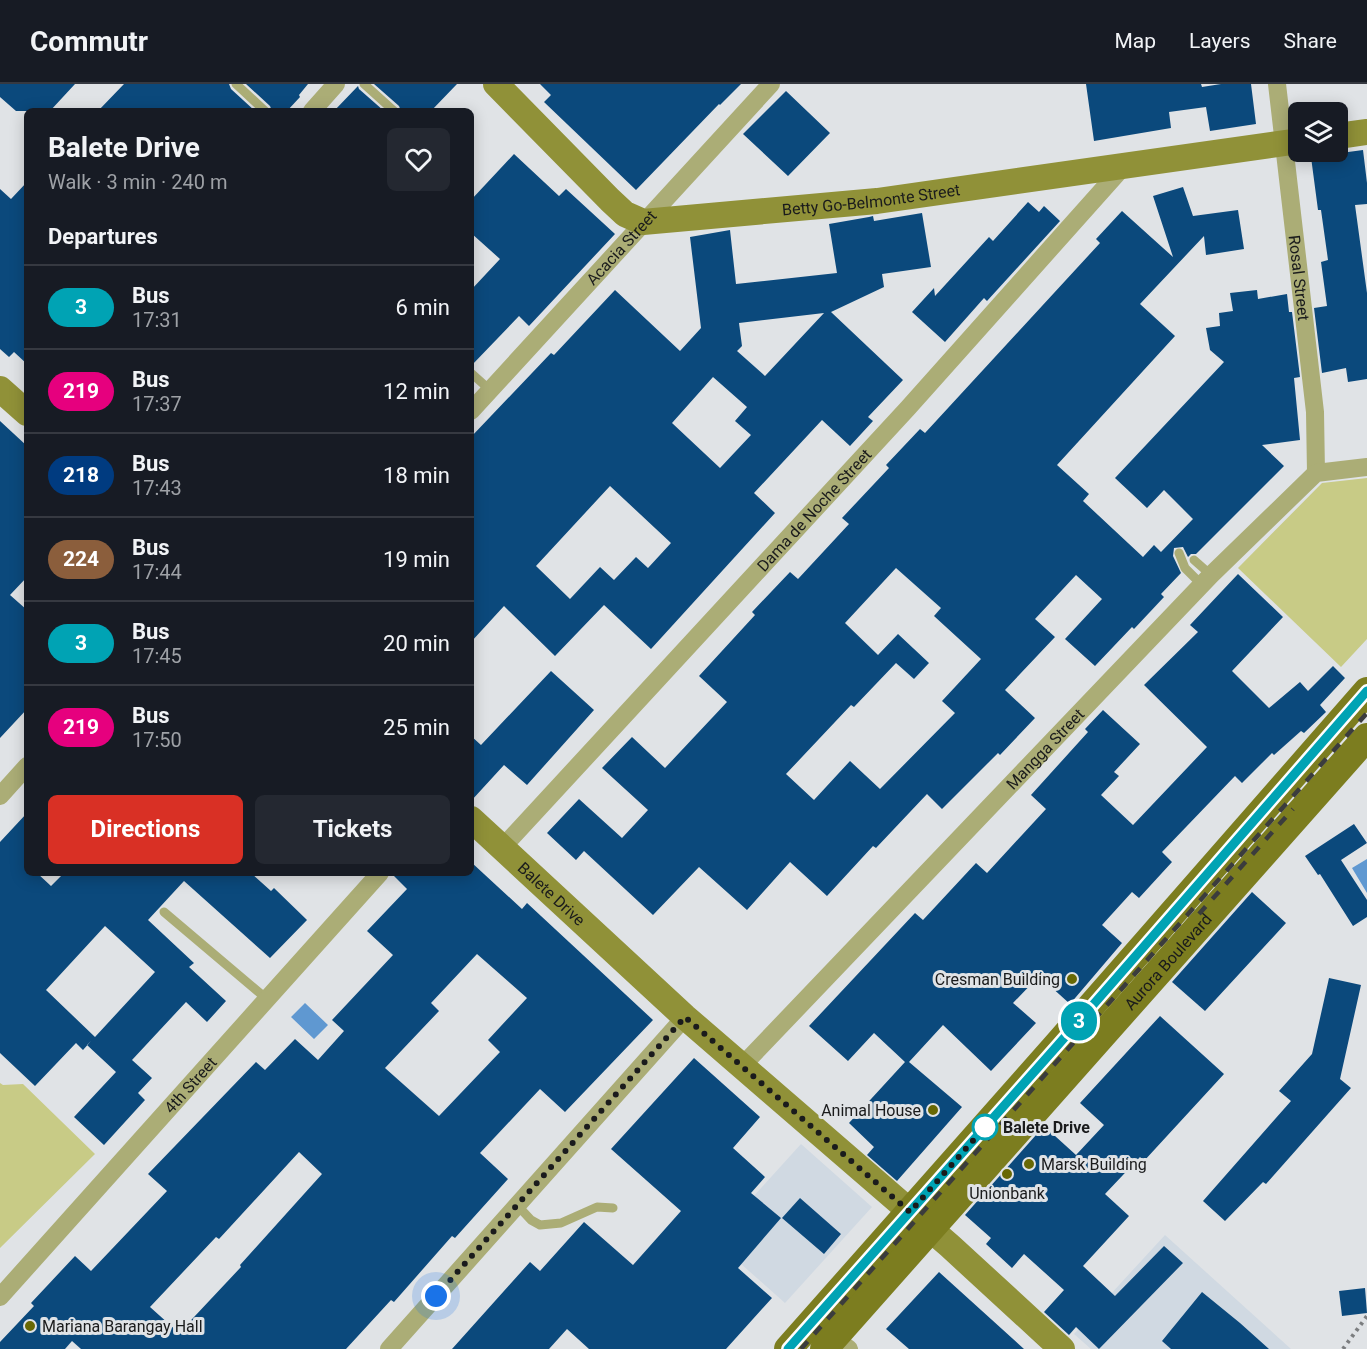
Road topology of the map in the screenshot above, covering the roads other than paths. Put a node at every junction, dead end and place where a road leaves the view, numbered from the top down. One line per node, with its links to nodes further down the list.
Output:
1 (237, 84): 7 (lane)
2 (336, 84): 8 (street)
3 (364, 84): 9 (lane)
4 (496, 84): 16 (street)
5 (771, 84): 16 (street, Acacia Street)
6 (1276, 84): 10 (street, Rosal Street)
7 (262, 108)
8 (315, 108)
9 (391, 108)
10 (1288, 128)
11 (1367, 132): 12 (street)
12 (1348, 135)
13 (1288, 143): 15 (street, Betty Go-Belmonte Street)
14 (1294, 162): 23 (street, Rosal Street)
15 (1123, 167): 16 (street, Betty Go-Belmonte Street); 32 (street, Dama de Noche Street)
16 (643, 222): 19 (street, Acacia Street)
17 (474, 376): 19 (lane)
18 (0, 389): 21 (street)
19 (490, 390): 20 (street, Acacia Street)
20 (474, 408)
21 (24, 409)
22 (1367, 467): 23 (street)
23 (1316, 473): 26 (street, Mangga Street)
24 (1179, 553): 26 (lane)
25 (1194, 560): 26 (lane)
26 (1206, 580): 37 (street, Mangga Street)
27 (1367, 692): 40 (main road, Aurora Boulevard)
28 (1367, 737): 40 (main road, Aurora Boulevard)
29 (24, 769): 30 (street)
30 (0, 796)
31 (474, 822): 32 (street, Balete Drive)
32 (502, 848): 36 (street, Balete Drive)
33 (377, 876): 35 (street, 4th Street)
34 (164, 912): 35 (lane)
35 (268, 1000): 41 (street, 4th Street)
36 (685, 1017): 37 (street, Balete Drive); 38 (street)
37 (741, 1067): 40 (street, Balete Drive)
38 (518, 1206): 39 (lane); 43 (street)
39 (613, 1208)
40 (920, 1221): 42 (main road, Aurora Boulevard); 44 (main road, Aurora Boulevard); 45 (street, Balete Drive)
41 (0, 1298)
42 (836, 1345)
43 (389, 1349)
44 (788, 1349)
45 (1062, 1349)

